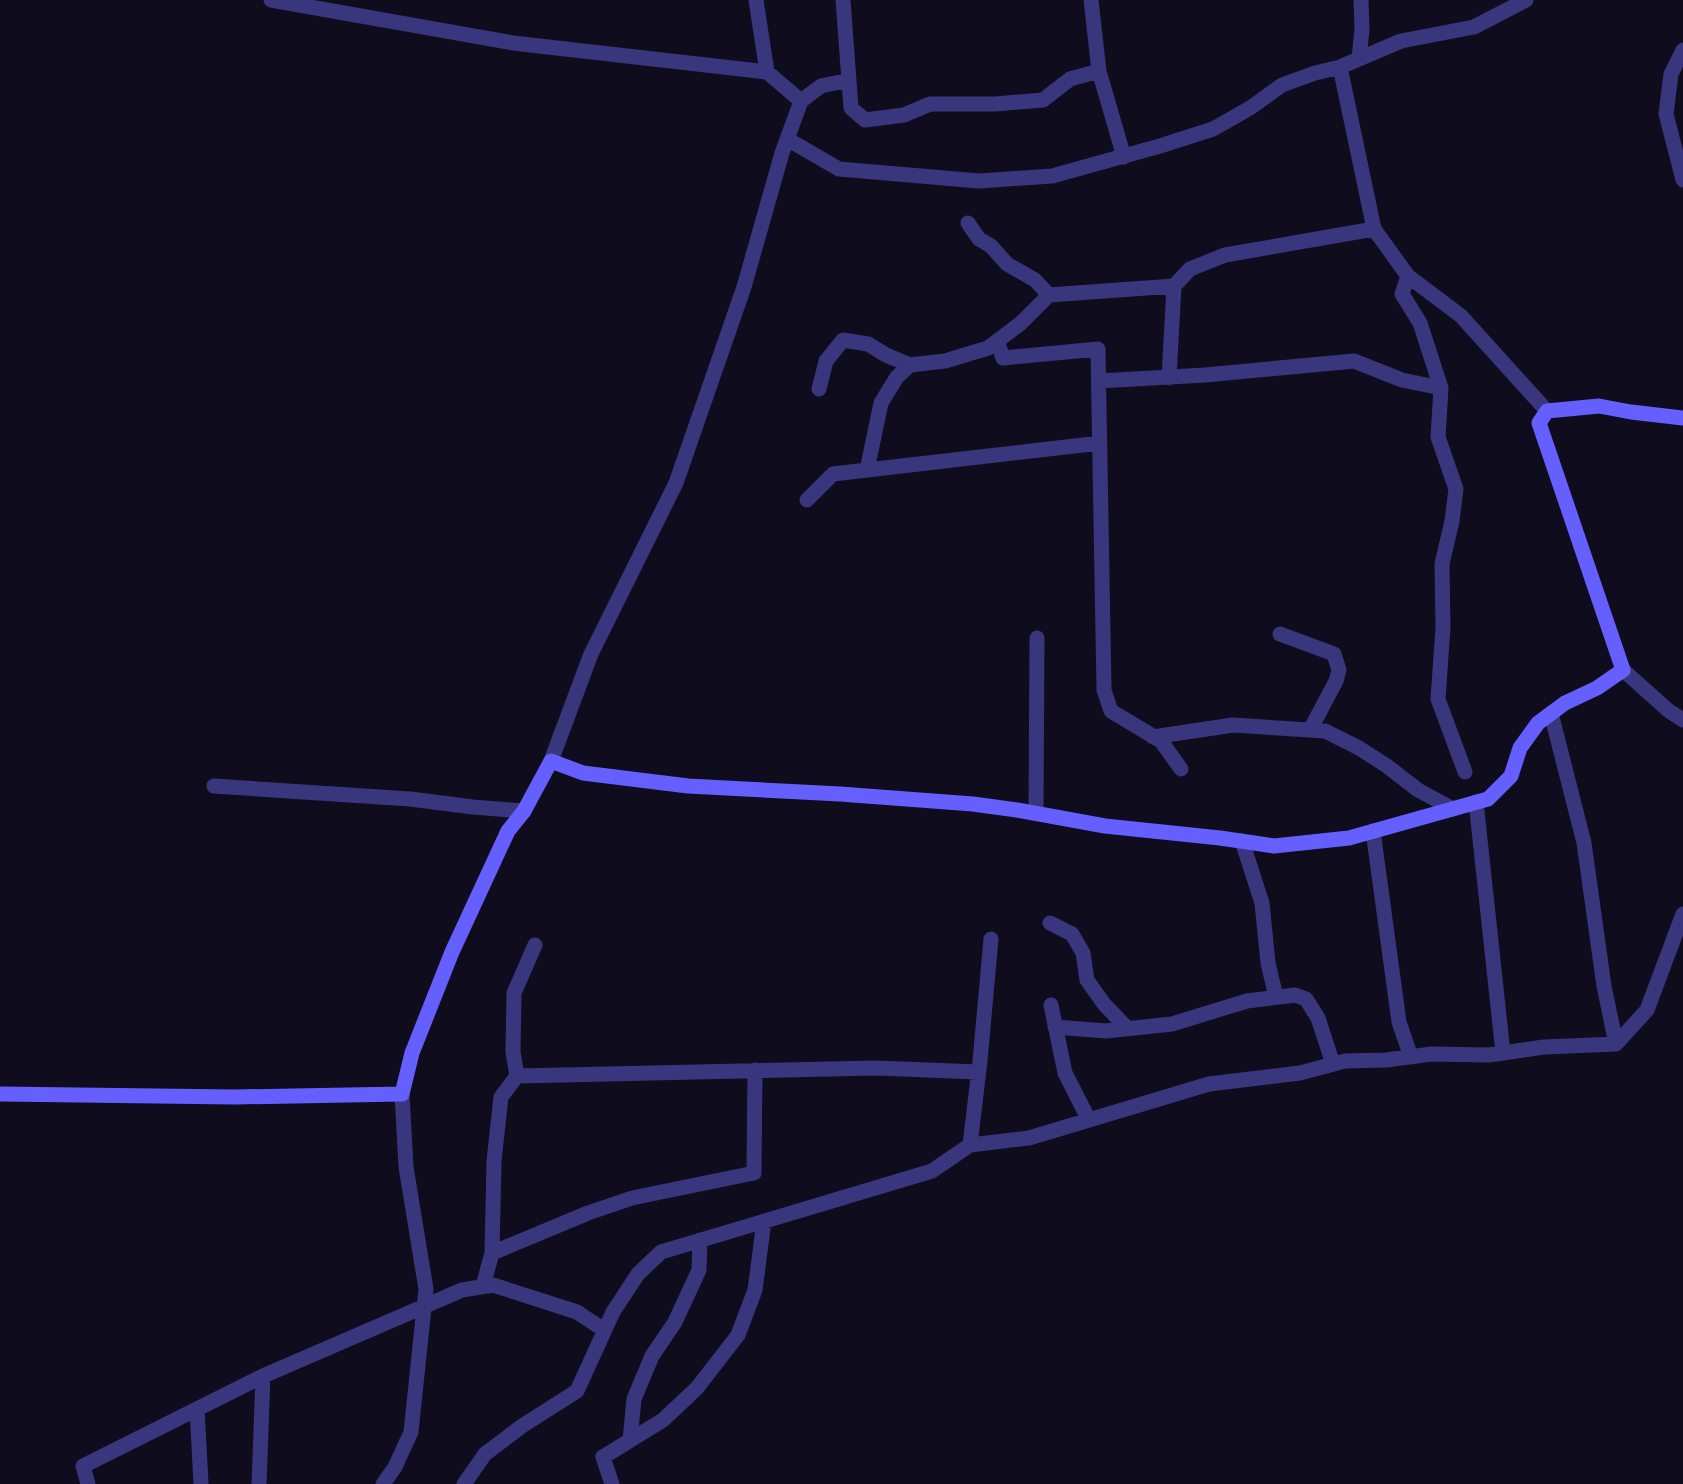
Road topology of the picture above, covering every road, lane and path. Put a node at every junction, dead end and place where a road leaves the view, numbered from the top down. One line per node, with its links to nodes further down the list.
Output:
1 (271, 0): 11 (street)
2 (756, 0): 11 (street)
3 (843, 0): 12 (street)
4 (1091, 0): 10 (street)
5 (1361, 0): 8 (street)
6 (1526, 0): 8 (street)
7 (1683, 50): 16 (street)
8 (1359, 59): 9 (street)
9 (1340, 67): 15 (street); 18 (street)
10 (1099, 71): 12 (street); 15 (street)
11 (767, 72): 13 (street)
12 (849, 80): 13 (street)
13 (801, 101): 14 (street)
14 (787, 139): 15 (street); 40 (street)
15 (1124, 157)
16 (1683, 180)
17 (968, 223): 21 (street)
18 (1374, 229): 19 (street); 20 (street)
19 (1408, 276): 26 (street); 28 (street)
20 (1174, 286): 21 (street); 24 (street)
21 (1049, 295): 22 (street)
22 (997, 341): 23 (street); 25 (street)
23 (910, 365): 27 (street); 31 (street)
24 (1169, 378): 25 (street); 26 (street)
25 (1099, 381): 30 (street)
26 (1441, 388): 42 (street)
27 (819, 389)
28 (1547, 411): 29 (street); 35 (street)
29 (1683, 418)
30 (1100, 443): 31 (street); 39 (street)
31 (867, 470): 32 (street)
32 (807, 500)
33 (1280, 634): 38 (street)
34 (1036, 638): 47 (street)
35 (1623, 670): 36 (street); 37 (street)
36 (1551, 713): 44 (street); 58 (street)
37 (1683, 720)
38 (1310, 730): 39 (street); 45 (street)
39 (1154, 737): 41 (street)
40 (551, 761): 46 (street); 47 (street)
41 (1181, 769)
42 (1465, 772)
43 (214, 786): 46 (street)
44 (1476, 802): 45 (street); 59 (street)
45 (1453, 808): 48 (street)
46 (524, 811): 66 (street)
47 (1036, 813): 49 (street)
48 (1374, 831): 49 (street); 60 (street)
49 (1242, 841): 54 (street)
50 (1683, 914): 58 (street)
51 (1050, 923): 57 (street)
52 (991, 939): 63 (street)
53 (535, 945): 64 (street)
54 (1276, 997): 57 (street); 61 (street)
55 (1051, 1005): 56 (street)
56 (1055, 1027): 57 (street); 67 (street)
57 (1127, 1028)
58 (1616, 1044): 59 (street)
59 (1503, 1053): 60 (street)
60 (1411, 1057): 61 (street)
61 (1333, 1064): 67 (street)
62 (755, 1070): 63 (street); 64 (street); 71 (street)
63 (978, 1072): 68 (street)
64 (517, 1076): 71 (street)
65 (0, 1094): 66 (street)
66 (402, 1094): 73 (street)
67 (1089, 1120): 68 (street)
68 (970, 1145): 69 (street)
69 (764, 1221): 70 (street); 77 (street)
70 (700, 1240): 74 (street); 77 (street)
71 (492, 1253): 72 (street)
72 (483, 1286): 73 (street); 74 (street)
73 (424, 1307): 75 (street); 81 (street)
74 (604, 1330): 82 (street)
75 (263, 1376): 76 (street); 80 (street)
76 (196, 1409): 78 (street); 79 (street)
77 (630, 1440): 83 (street)
78 (88, 1484)
79 (201, 1484)
80 (260, 1484)
81 (383, 1484)
82 (464, 1484)
83 (612, 1484)

